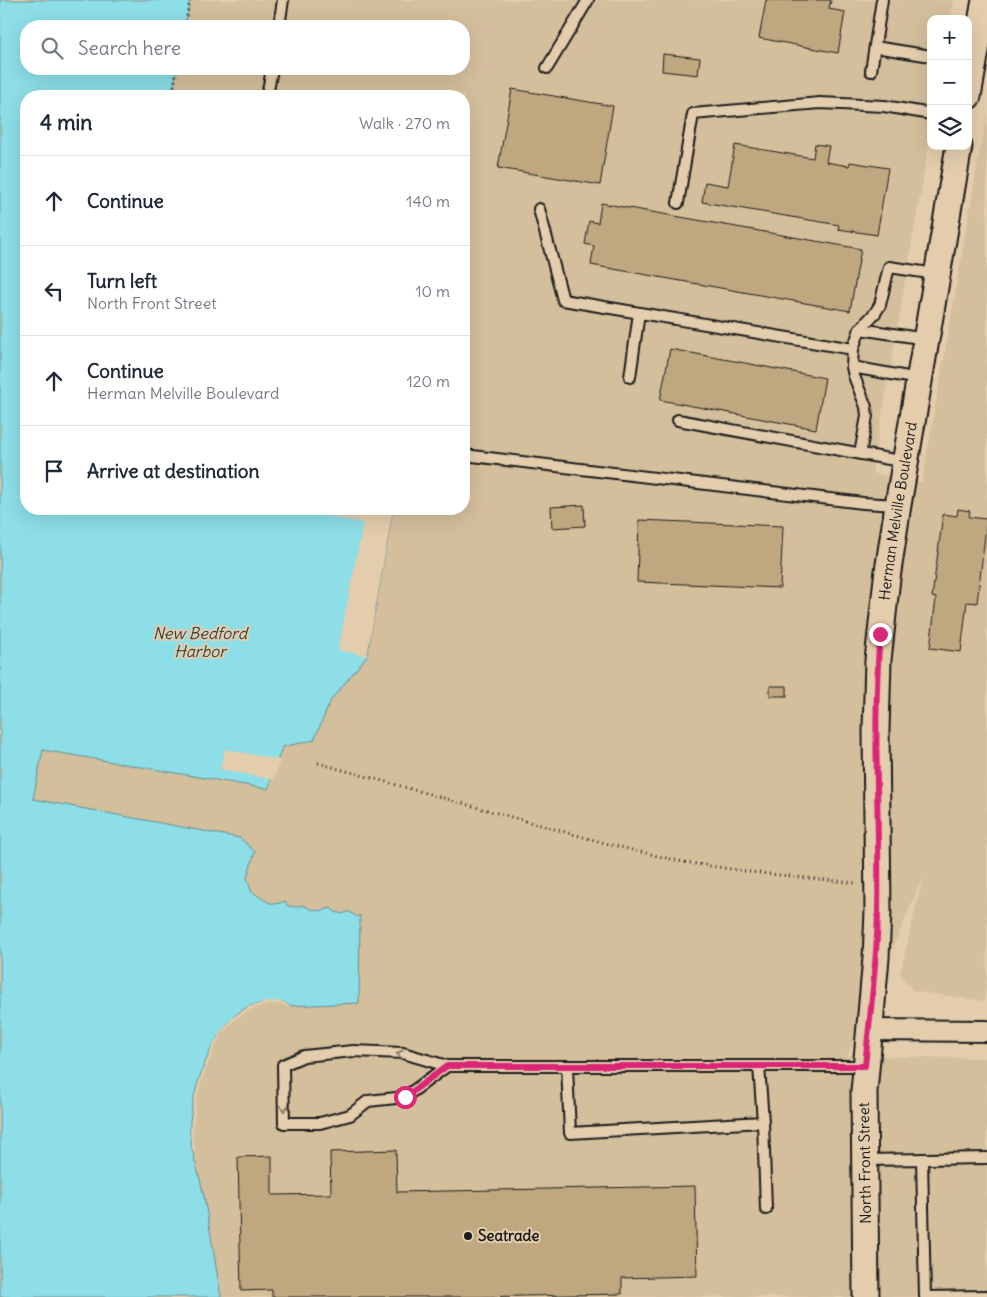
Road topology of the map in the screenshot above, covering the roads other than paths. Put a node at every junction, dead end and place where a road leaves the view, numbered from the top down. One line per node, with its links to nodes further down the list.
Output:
1 (283, 0): 5 (lane)
2 (588, 0): 9 (lane)
3 (882, 0): 6 (lane)
4 (985, 0): 8 (street)
5 (279, 20)
6 (875, 47): 7 (lane); 10 (lane)
7 (927, 55)
8 (971, 60)
9 (547, 68)
10 (871, 71)
11 (271, 75): 12 (lane)
12 (268, 90)
13 (927, 113): 15 (lane)
14 (958, 150): 17 (street, Herman Melville Boulevard)
15 (678, 203)
16 (539, 209): 18 (lane)
17 (937, 274): 19 (lane); 20 (street, Herman Melville Boulevard)
18 (639, 313): 21 (lane); 23 (lane)
19 (860, 329): 20 (lane); 21 (lane)
20 (926, 340): 24 (street, Herman Melville Boulevard)
21 (854, 349): 22 (lane)
22 (852, 367): 24 (lane); 26 (lane)
23 (630, 377)
24 (919, 379): 28 (street, Herman Melville Boulevard)
25 (678, 420): 26 (lane)
26 (860, 454): 28 (lane)
27 (470, 456): 29 (lane)
28 (905, 462): 29 (street, Herman Melville Boulevard)
29 (898, 505): 30 (street, Herman Melville Boulevard)
30 (868, 1030): 31 (street); 34 (street, North Front Street)
31 (987, 1031)
32 (447, 1066): 32 (lane, one-way to 32); 35 (lane)
33 (759, 1066): 34 (lane); 35 (lane); 36 (lane)
34 (865, 1066): 39 (street, North Front Street)
35 (567, 1067): 36 (lane)
36 (763, 1122): 40 (lane)
37 (987, 1158): 38 (lane)
38 (922, 1159): 39 (lane); 43 (lane)
39 (864, 1160): 42 (street, North Front Street)
40 (766, 1209)
41 (987, 1296): 43 (lane)
42 (866, 1297)
43 (926, 1297)

